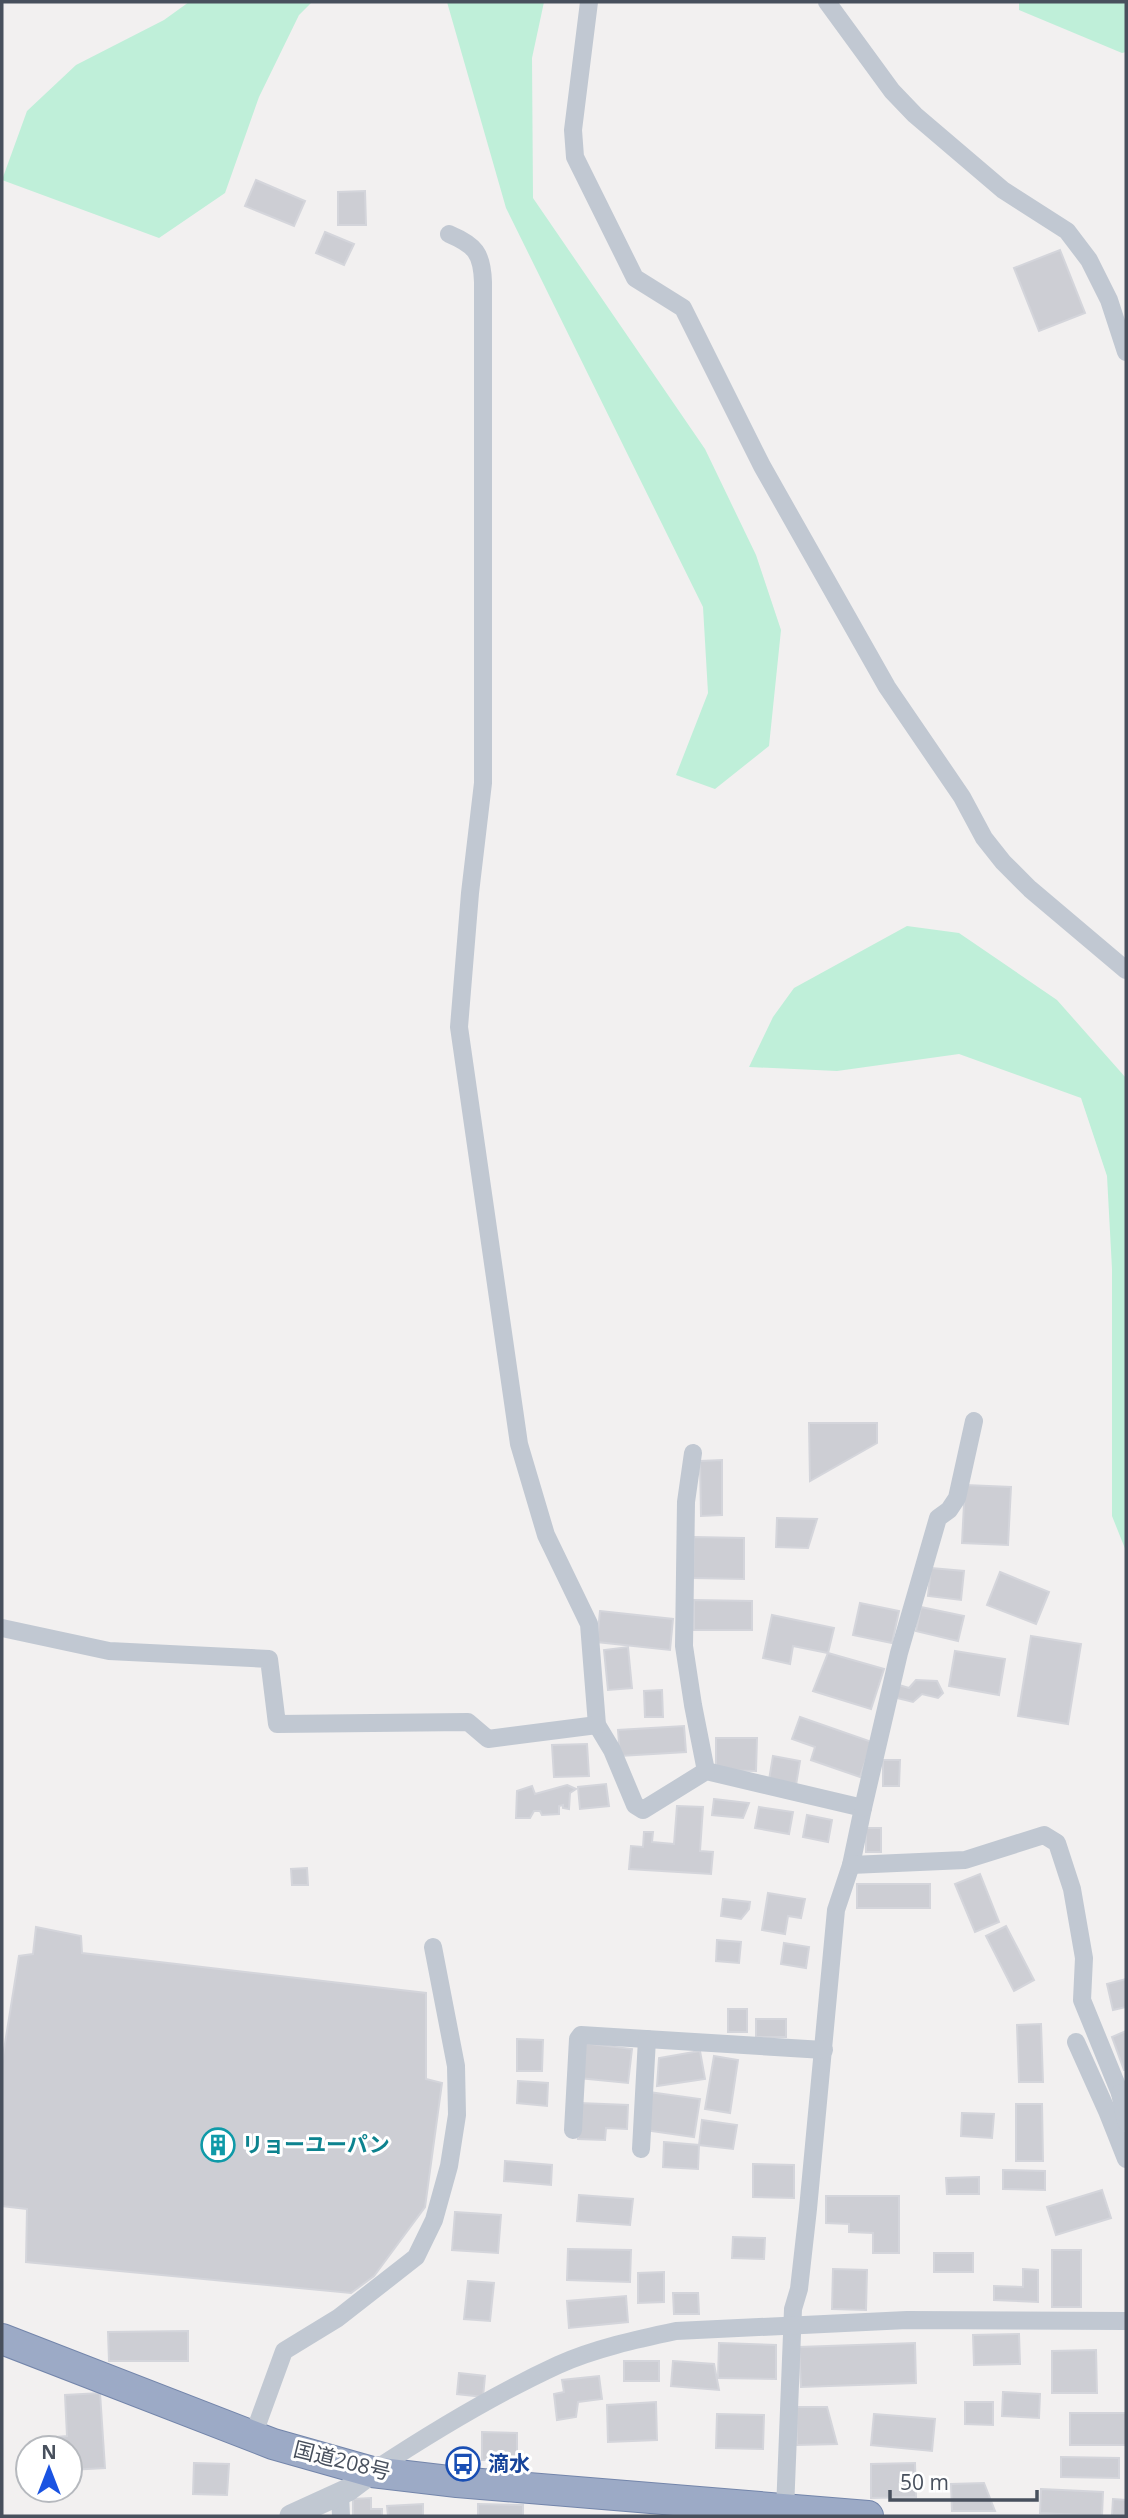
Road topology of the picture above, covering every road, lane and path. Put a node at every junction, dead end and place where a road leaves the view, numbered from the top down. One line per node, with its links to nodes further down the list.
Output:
1 (589, 2): 5 (street)
2 (827, 2): 4 (street)
3 (449, 234): 9 (street)
4 (1126, 352)
5 (1126, 970)
6 (974, 1421): 11 (street)
7 (693, 1453): 10 (street)
8 (2, 1628): 9 (street)
9 (597, 1725): 10 (street)
10 (706, 1771): 11 (street)
11 (863, 1808): 12 (street)
12 (851, 1865): 16 (street); 17 (street)
13 (433, 1947): 25 (street)
14 (647, 2039): 16 (street); 19 (street); 20 (street)
15 (1076, 2042): 21 (street)
16 (824, 2050): 23 (street)
17 (1123, 2094): 18 (street)
18 (1126, 2122)
19 (573, 2130)
20 (642, 2149)
21 (1126, 2157)
22 (1126, 2321): 23 (street)
23 (793, 2325): 26 (street); 28 (street)
24 (2, 2339): 25 (highway, 国道208号)
25 (253, 2436): 26 (highway, 国道208号)
26 (372, 2472): 27 (street); 28 (highway, 国道208号)
27 (340, 2505): 29 (street)
28 (785, 2510): 30 (highway, 国道208号)
29 (291, 2516)
30 (868, 2516)

